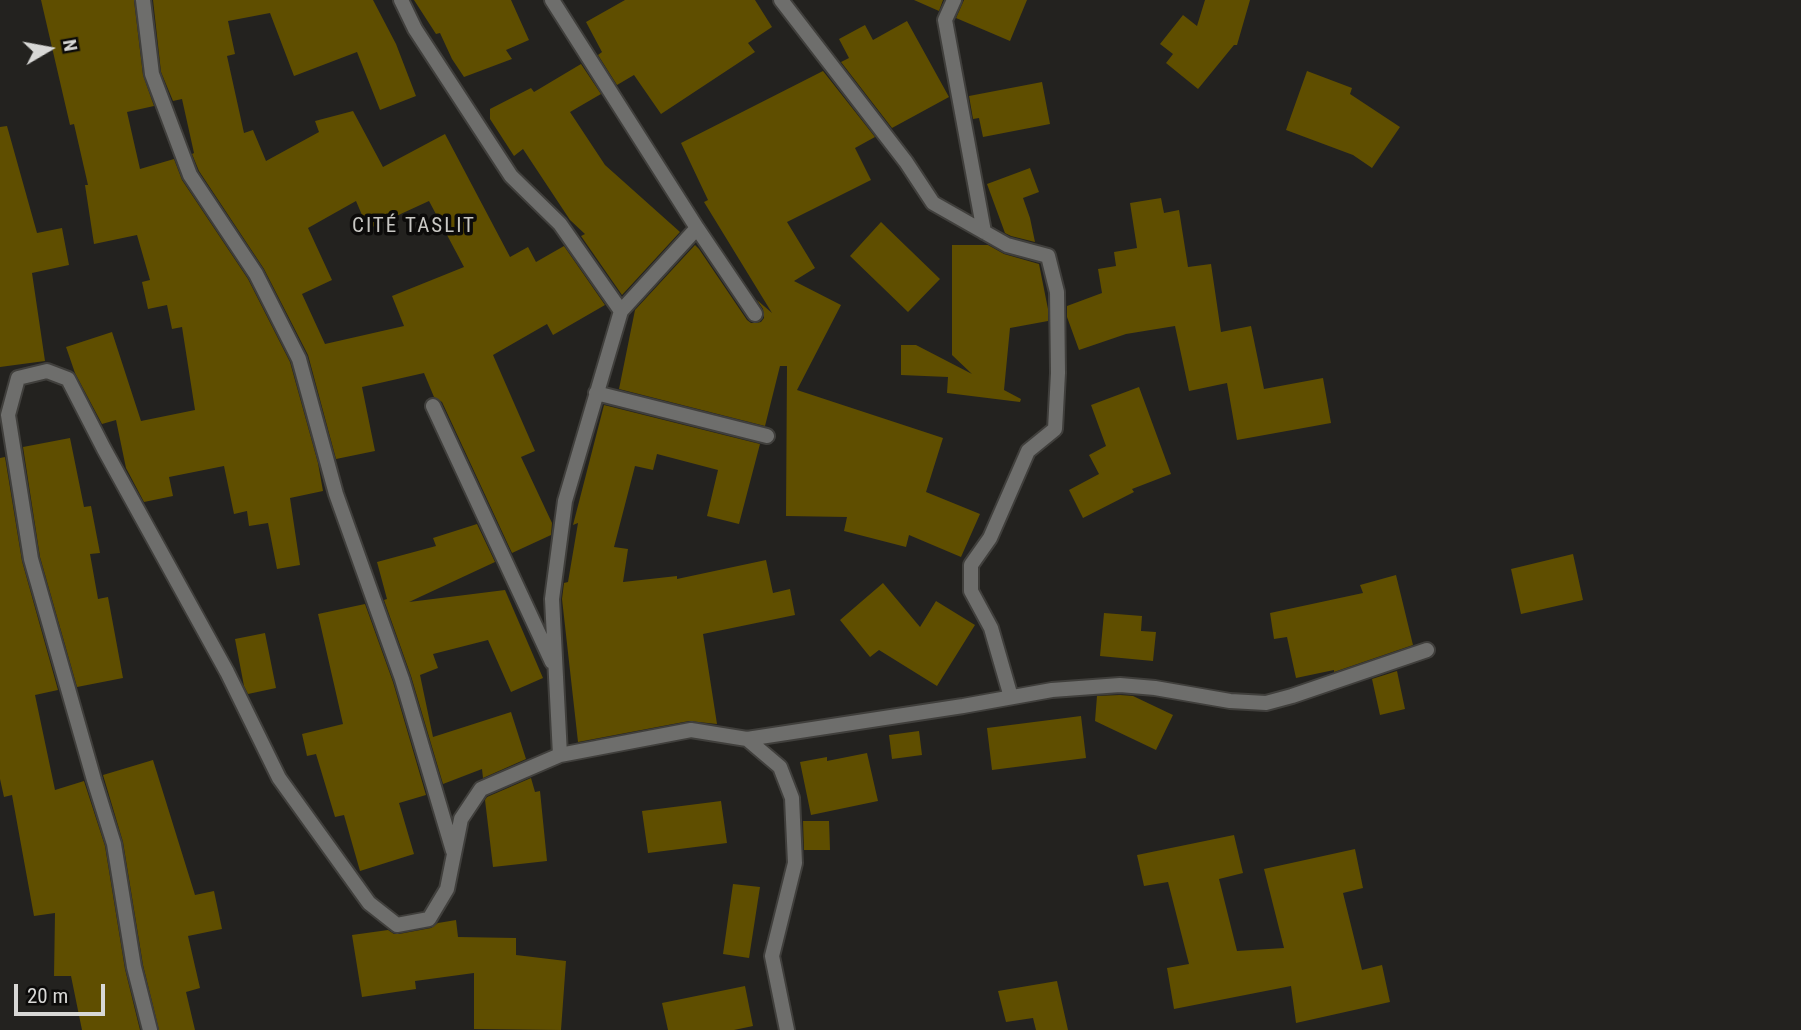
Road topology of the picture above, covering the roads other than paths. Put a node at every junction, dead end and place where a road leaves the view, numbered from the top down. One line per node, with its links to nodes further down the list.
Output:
1 (143, 0): 19 (street)
2 (401, 0): 8 (street)
3 (552, 0): 6 (street)
4 (781, 0): 7 (street)
5 (954, 0): 7 (street)
6 (697, 228): 8 (street); 9 (street)
7 (984, 232): 16 (street)
8 (621, 311): 10 (street)
9 (755, 314)
10 (596, 393): 13 (street); 15 (street)
11 (433, 406): 15 (street)
12 (4, 409): 19 (street); 20 (street)
13 (767, 436)
14 (1427, 650): 16 (street)
15 (556, 670): 18 (street)
16 (1011, 697): 17 (street)
17 (747, 739): 18 (street); 21 (street)
18 (560, 755): 19 (street)
19 (454, 855)
20 (150, 1030)
21 (787, 1030)

